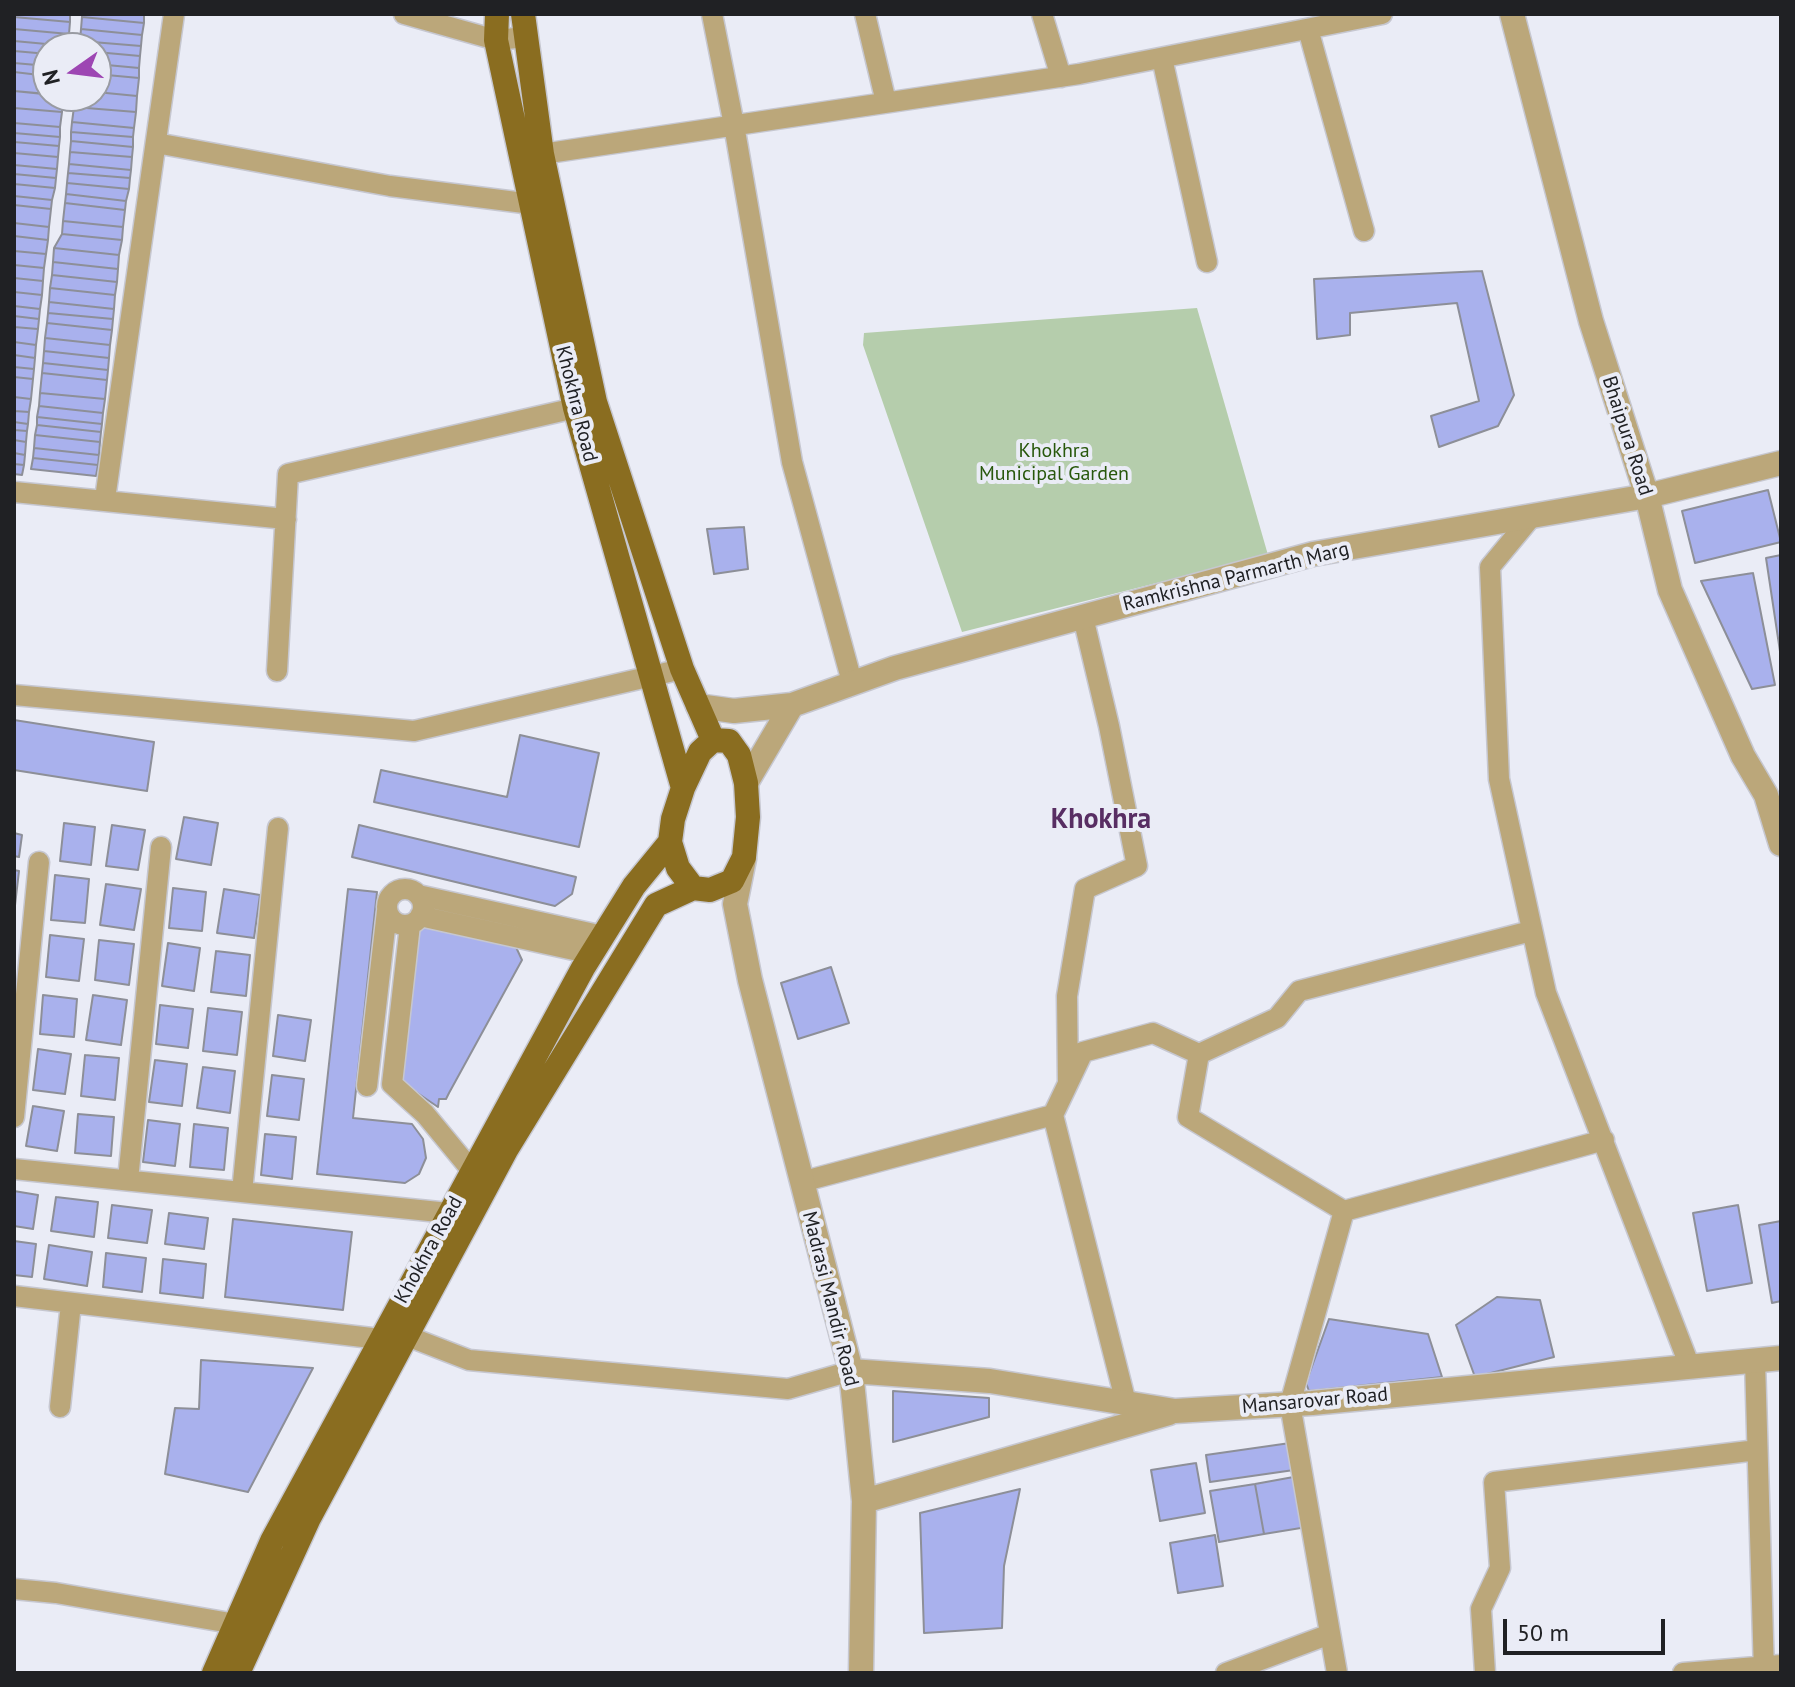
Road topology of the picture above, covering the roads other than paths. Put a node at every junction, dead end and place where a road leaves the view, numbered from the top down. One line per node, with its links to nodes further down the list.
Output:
1 (174, 14): 16 (street)
2 (404, 14): 11 (street)
3 (497, 14): 11 (main road, Khokhra Road)
4 (712, 14): 15 (street)
5 (865, 14): 14 (street)
6 (1042, 14): 13 (street)
7 (1382, 14): 10 (street)
8 (1512, 14): 24 (street, Bhaipura Road)
9 (524, 26): 11 (street); 17 (main road, Khokhra Road)
10 (1308, 29): 12 (street); 19 (street)
11 (496, 40): 18 (main road, Khokhra Road)
12 (1162, 58): 13 (street); 20 (street)
13 (1061, 77): 14 (street)
14 (886, 102): 15 (street)
15 (734, 125): 17 (street); 32 (street)
16 (156, 143): 18 (street); 25 (street)
17 (542, 154): 29 (main road, Khokhra Road)
18 (532, 204): 21 (main road, Khokhra Road)
19 (1364, 231)
20 (1207, 262)
21 (575, 408): 27 (street); 31 (main road, Khokhra Road)
22 (1781, 463): 24 (street, Ramkrishna Parmarth Marg)
23 (14, 492): 25 (street)
24 (1647, 496): 26 (street, Ramkrishna Parmarth Marg); 41 (street, Bhaipura Road)
25 (105, 499): 27 (street)
26 (1533, 515): 28 (street, Ramkrishna Parmarth Marg); 49 (street)
27 (286, 519): 30 (street)
28 (1083, 617): 32 (street, Ramkrishna Parmarth Marg); 53 (street)
29 (682, 669): 31 (street); 35 (main road, Khokhra Road)
30 (277, 671)
31 (652, 678): 33 (street); 38 (main road, Khokhra Road)
32 (852, 682): 34 (street, Ramkrishna Parmarth Marg)
33 (14, 695)
34 (792, 705): 35 (street, Ramkrishna Parmarth Marg); 37 (street)
35 (698, 706): 36 (main road, Khokhra Road)
36 (713, 740): 37 (main road); 38 (main road)
37 (746, 783): 43 (main road)
38 (683, 788): 40 (main road)
39 (278, 828): 62 (street)
40 (670, 842): 45 (main road); 50 (main road, Khokhra Road)
41 (1781, 844)
42 (161, 847): 60 (street)
43 (744, 857): 45 (main road, Khokhra Road); 51 (street)
44 (39, 862): 56 (street)
45 (702, 889): 51 (street); 67 (main road, Khokhra Road)
46 (418, 895): 47 (street); 48 (street); 50 (street)
47 (387, 911): 48 (street); 54 (street)
48 (415, 920): 50 (street); 59 (street)
49 (1531, 931): 52 (street); 57 (street)
50 (597, 945): 59 (main road, Khokhra Road)
51 (750, 980): 61 (street, Madrasi Mandir Road)
52 (1199, 1054): 53 (street); 63 (street)
53 (1068, 1083): 55 (street)
54 (367, 1086)
55 (1053, 1115): 61 (street); 73 (street)
56 (14, 1117)
57 (1604, 1140): 63 (street); 71 (street)
58 (14, 1169): 60 (street)
59 (472, 1171): 64 (main road, Khokhra Road)
60 (128, 1180): 62 (street)
61 (801, 1182): 72 (street, Madrasi Mandir Road)
62 (242, 1192): 64 (street)
63 (1344, 1211): 74 (street)
64 (449, 1213): 68 (main road, Khokhra Road)
65 (14, 1296): 66 (street)
66 (71, 1303): 68 (street); 75 (street)
67 (407, 1336): 72 (street); 84 (main road, Khokhra Road)
68 (380, 1339): 80 (main road, Khokhra Road)
69 (1781, 1358): 70 (street, Mansarovar Road)
70 (1755, 1361): 71 (street, Mansarovar Road); 77 (street)
71 (1690, 1367): 74 (street, Mansarovar Road)
72 (851, 1371): 73 (street, Mansarovar Road); 78 (street, Madrasi Mandir Road)
73 (1126, 1403): 76 (street, Mansarovar Road)
74 (1290, 1404): 76 (street, Mansarovar Road); 81 (street)
75 (60, 1407)
76 (1175, 1411): 78 (street)
77 (1757, 1450): 82 (street); 88 (street)
78 (864, 1501): 85 (street, Madrasi Mandir Road)
79 (14, 1589): 80 (street)
80 (236, 1624): 83 (main road, Khokhra Road)
81 (1330, 1634): 86 (street); 87 (street)
82 (1769, 1668): 89 (street)
83 (214, 1673)
84 (238, 1673)
85 (861, 1673)
86 (1226, 1673)
87 (1337, 1673)
88 (1485, 1673)
89 (1683, 1673)

